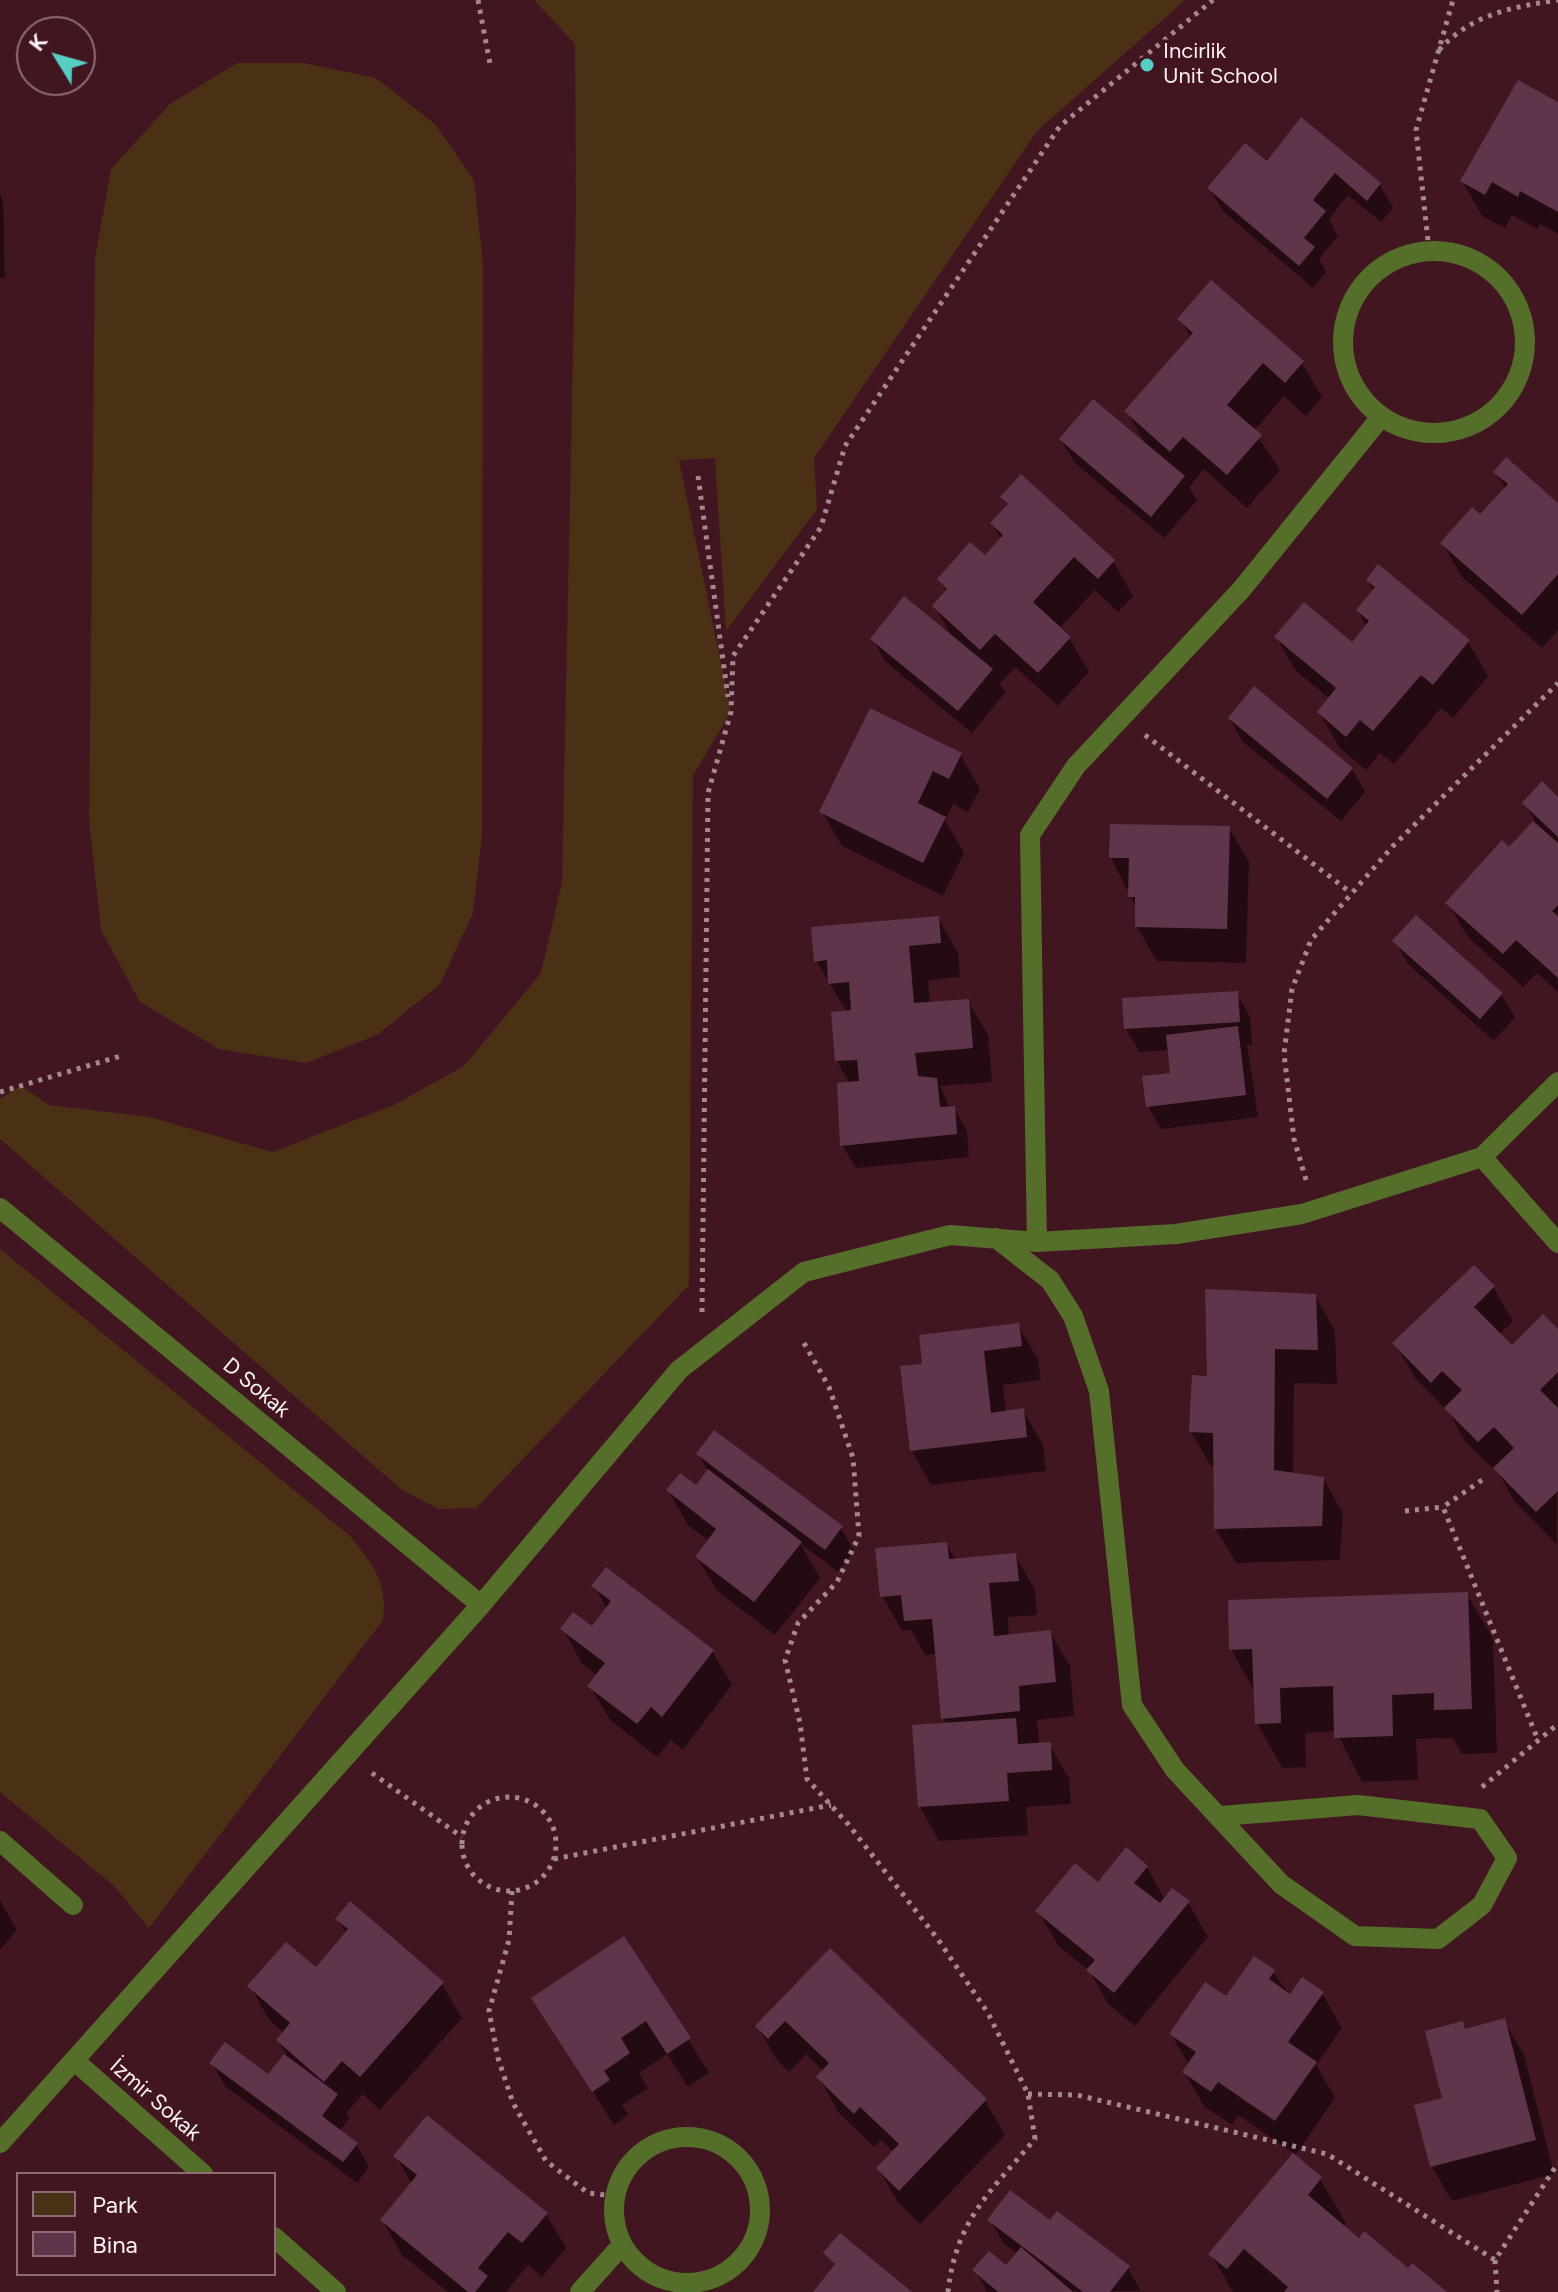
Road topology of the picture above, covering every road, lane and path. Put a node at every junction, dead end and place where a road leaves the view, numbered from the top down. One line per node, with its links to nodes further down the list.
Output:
1 (478, 0): 8 (path)
2 (1213, 0): 13 (path)
3 (1453, 0): 7 (path)
4 (1517, 0): 6 (path)
5 (1558, 0): 6 (path)
6 (1525, 5): 7 (path)
7 (1439, 51): 9 (path)
8 (490, 64)
9 (1429, 250): 10 (lane); 10 (lane)
10 (1381, 417): 14 (lane)
11 (698, 476): 13 (path)
12 (1558, 683): 15 (path)
13 (731, 712): 26 (path)
14 (1121, 717): 15 (path); 23 (lane)
15 (1350, 892): 21 (path)
16 (124, 1055): 18 (path)
17 (1558, 1082): 19 (lane)
18 (0, 1092)
19 (1482, 1157): 21 (lane); 24 (lane)
20 (0, 1208): 30 (lane, D Sokak)
21 (1314, 1210): 23 (lane)
22 (996, 1238): 23 (lane); 26 (lane); 35 (lane)
23 (1037, 1242)
24 (1558, 1243)
25 (804, 1343): 34 (path)
26 (702, 1353): 30 (lane)
27 (1482, 1480): 28 (path)
28 (1443, 1507): 29 (path); 32 (path)
29 (1405, 1511)
30 (481, 1605): 33 (lane)
31 (1558, 1724): 32 (path)
32 (1538, 1740): 36 (path)
33 (348, 1756): 37 (path); 42 (lane)
34 (831, 1805): 39 (path); 43 (path)
35 (1221, 1816): 36 (lane); 36 (lane)
36 (1448, 1816)
37 (462, 1837): 39 (path); 40 (path)
38 (0, 1841): 41 (lane)
39 (554, 1859): 40 (path)
40 (512, 1891): 47 (path)
41 (73, 1905)
42 (76, 2062): 44 (lane); 46 (lane, İzmir Sokak)
43 (1028, 2094): 50 (path); 53 (path)
44 (0, 2143)
45 (1558, 2163): 50 (path)
46 (201, 2172)
47 (614, 2196): 49 (lane); 49 (lane)
48 (276, 2239): 51 (lane)
49 (622, 2245): 52 (lane)
50 (1495, 2260): 54 (path)
51 (336, 2292)
52 (580, 2292)
53 (948, 2292)
54 (1497, 2292)

